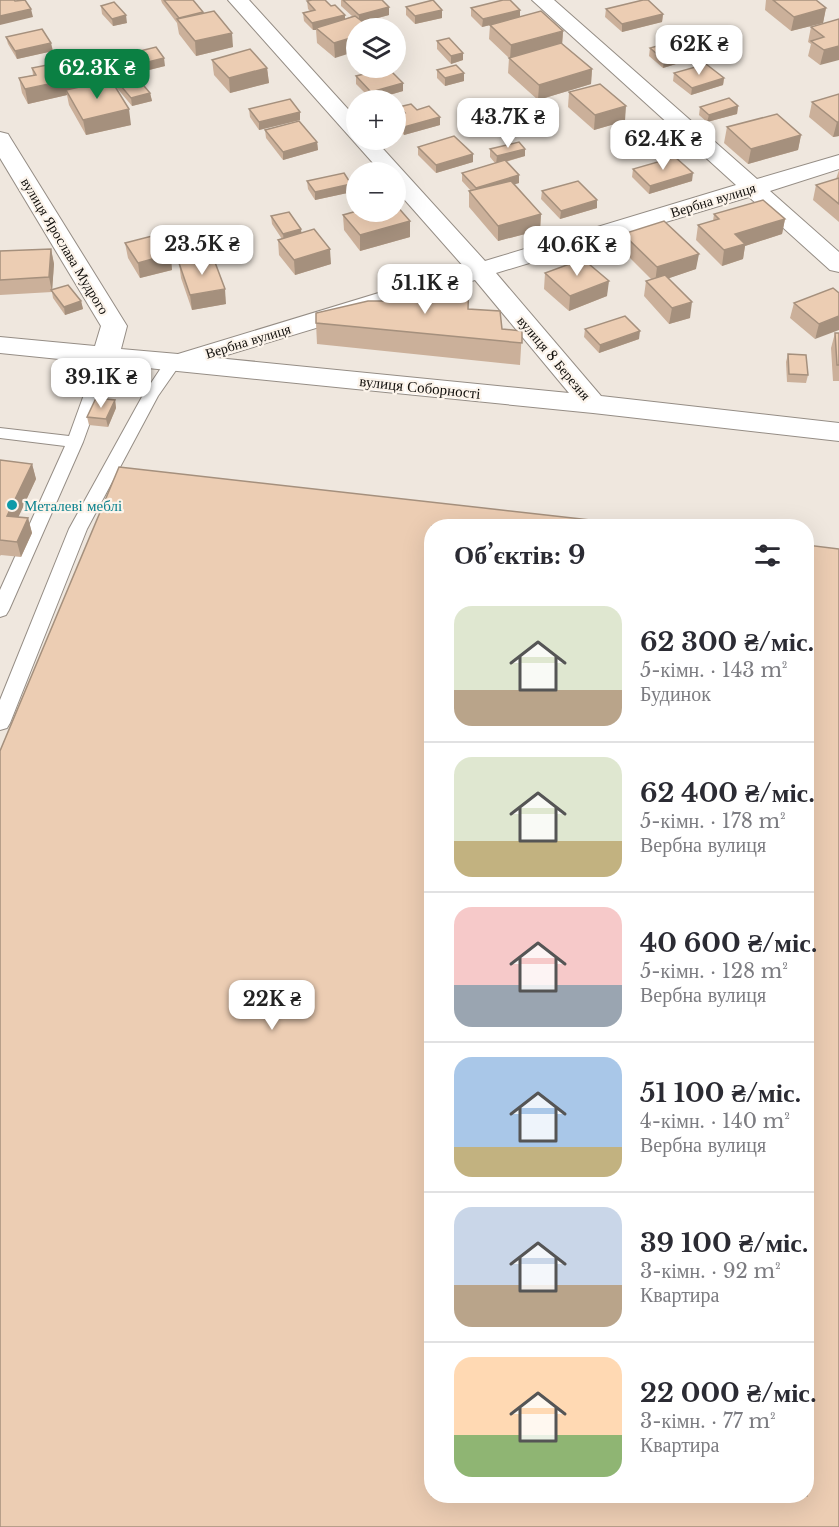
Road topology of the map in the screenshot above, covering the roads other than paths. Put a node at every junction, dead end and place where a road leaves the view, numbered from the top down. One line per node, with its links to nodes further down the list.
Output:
1 (238, 0): 3 (street)
2 (542, 0): 9 (street)
3 (346, 121)
4 (0, 139): 13 (street, вулиця Ярослава Мудрого)
5 (372, 150): 6 (street)
6 (384, 162)
7 (839, 162): 9 (street, Вербна вулиця)
8 (406, 187): 11 (street, вулиця 8 Березня)
9 (753, 188): 10 (street); 11 (street, Вербна вулиця)
10 (839, 265)
11 (481, 271): 14 (street, Вербна вулиця); 15 (street, вулиця 8 Березня)
12 (0, 345): 13 (street, вулиця Соборності)
13 (106, 356): 14 (street, вулиця Соборності); 18 (lane)
14 (173, 363): 15 (street, вулиця Соборності); 20 (lane)
15 (592, 404): 16 (street, вулиця Соборності)
16 (839, 432)
17 (0, 433): 18 (lane)
18 (75, 442): 19 (lane)
19 (0, 610)
20 (0, 723)

